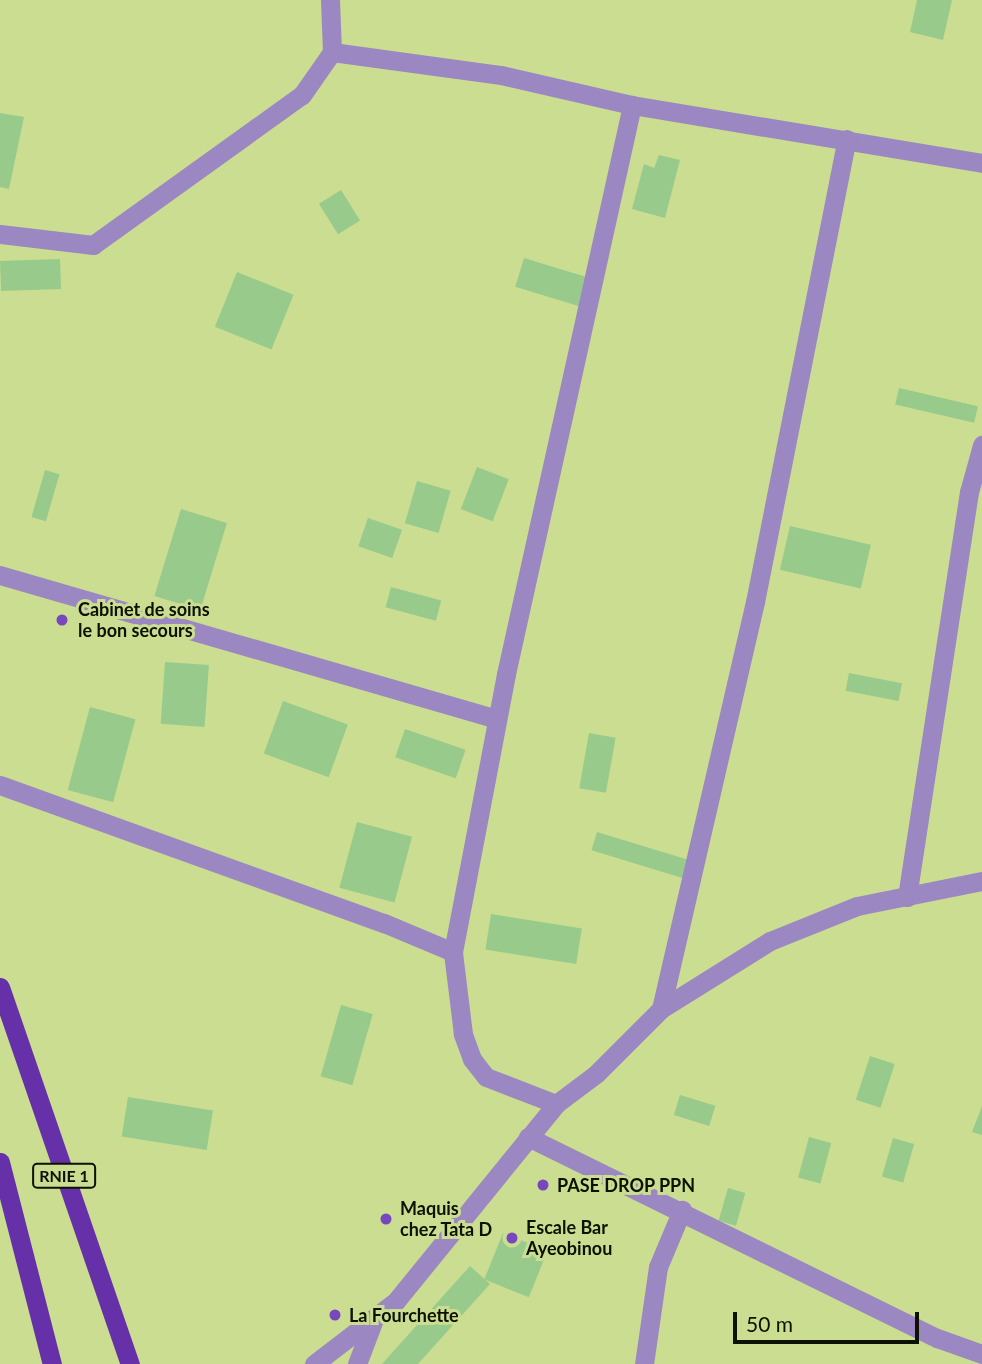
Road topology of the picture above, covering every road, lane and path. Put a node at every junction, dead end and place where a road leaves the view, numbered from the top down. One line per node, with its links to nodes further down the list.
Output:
1 (330, 0): 2 (street)
2 (332, 52): 3 (street); 6 (street)
3 (632, 105): 4 (street); 9 (street)
4 (847, 139): 5 (street); 15 (street)
5 (982, 163)
6 (0, 234)
7 (982, 444): 12 (street)
8 (0, 575): 9 (street)
9 (497, 719): 13 (street)
10 (0, 785): 13 (street)
11 (982, 881): 12 (street)
12 (907, 897): 15 (street)
13 (453, 952): 16 (street)
14 (0, 987): 23 (highway, RNIE 1)
15 (661, 1009): 16 (street)
16 (556, 1104): 17 (street)
17 (527, 1137): 19 (street); 20 (street)
18 (0, 1163): 22 (highway, RNIE 1)
19 (682, 1210): 21 (street); 26 (street)
20 (373, 1322): 24 (street); 25 (street)
21 (982, 1354)
22 (52, 1364)
23 (130, 1364)
24 (314, 1364)
25 (357, 1364)
26 (644, 1364)

